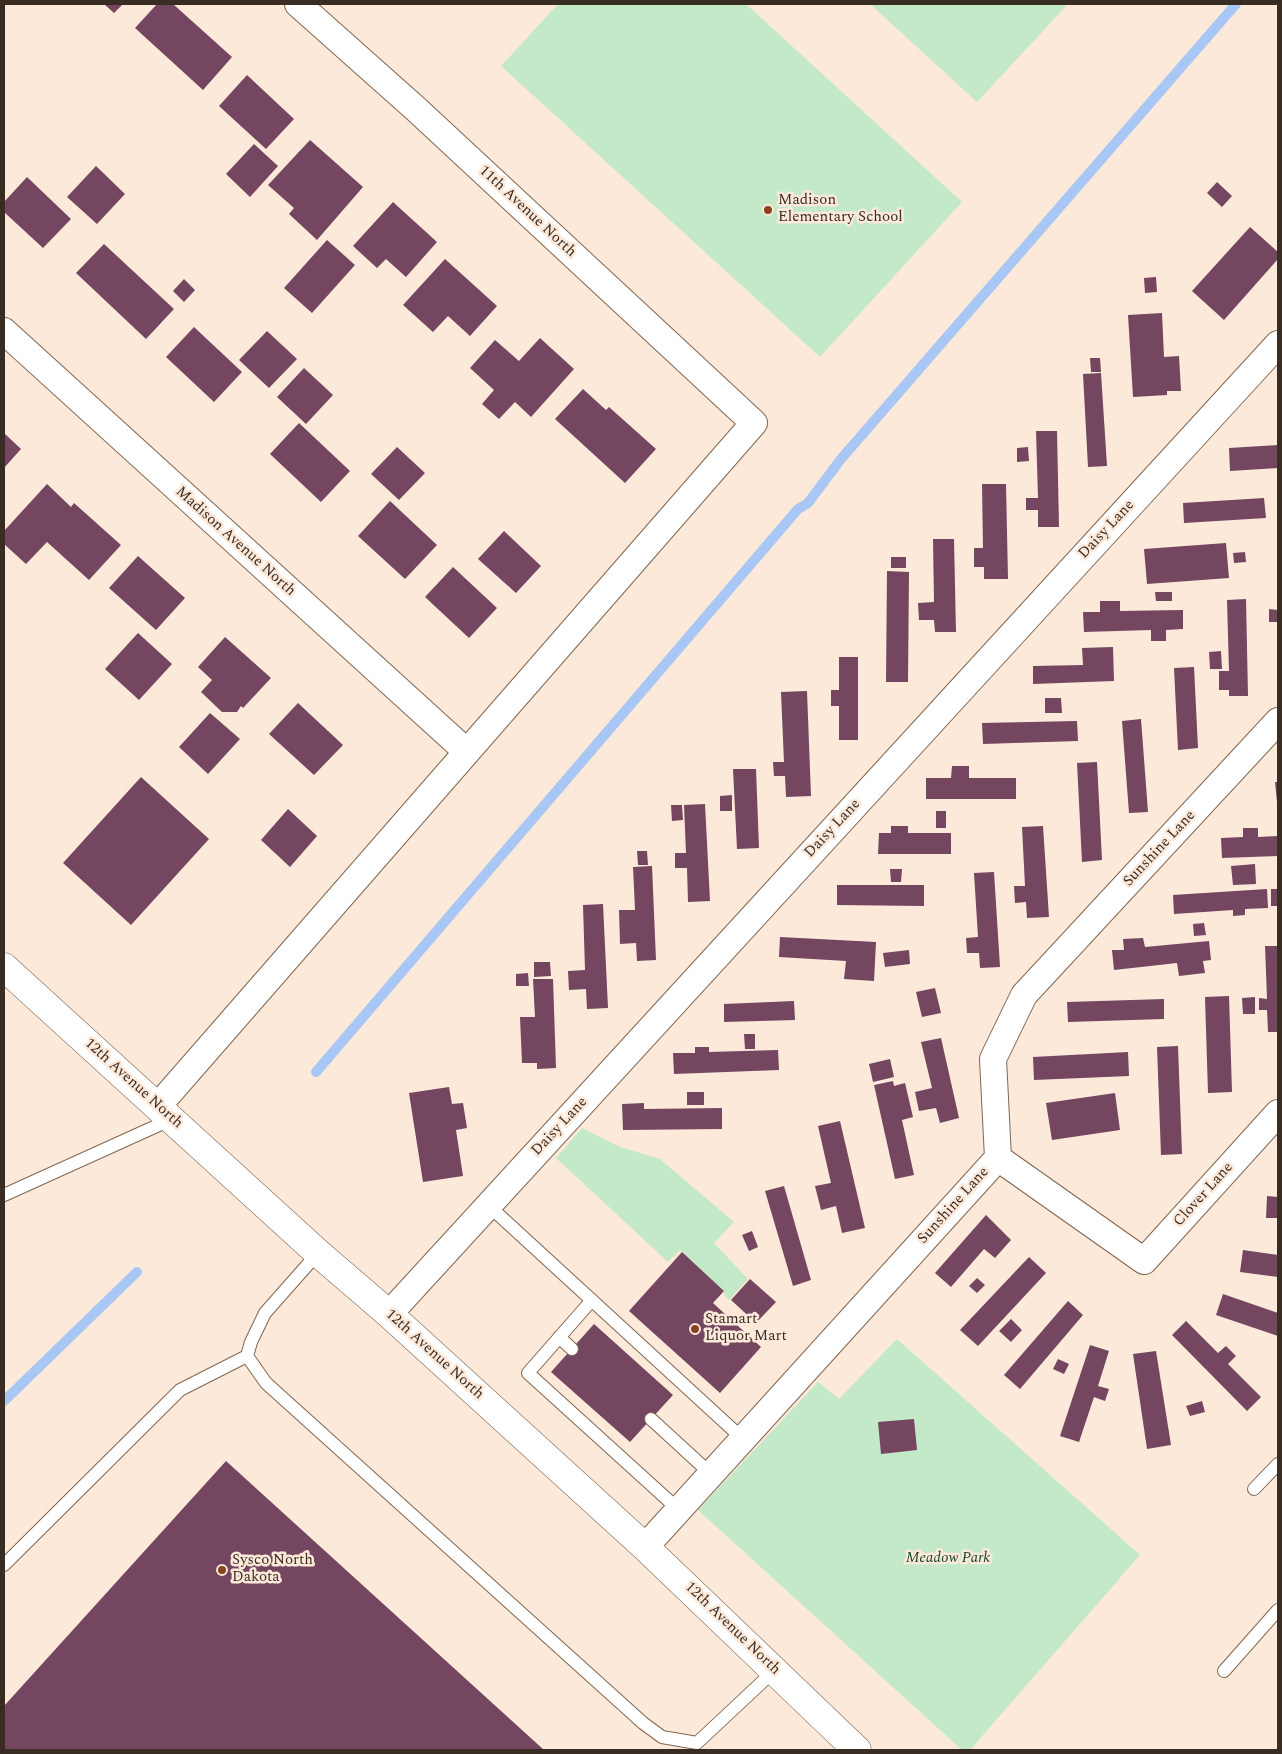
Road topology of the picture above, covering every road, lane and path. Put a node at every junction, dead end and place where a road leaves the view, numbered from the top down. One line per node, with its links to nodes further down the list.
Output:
1 (298, 4): 5 (street, 11th Avenue North)
2 (4, 331): 5 (street, Madison Avenue North)
3 (1278, 344): 11 (street, Daisy Lane)
4 (1278, 720): 9 (street, Sunshine Lane)
5 (467, 752): 7 (street)
6 (4, 967): 7 (main road, 12th Avenue North)
7 (165, 1112): 10 (lane); 12 (main road, 12th Avenue North)
8 (1278, 1113): 9 (street, Clover Lane)
9 (998, 1158): 19 (street, Sunshine Lane)
10 (4, 1195)
11 (488, 1205): 13 (lane); 14 (street, Daisy Lane)
12 (318, 1253): 14 (main road, 12th Avenue North); 17 (lane)
13 (592, 1300): 15 (lane); 19 (lane)
14 (389, 1314): 24 (main road, 12th Avenue North)
15 (559, 1337): 16 (lane); 23 (lane)
16 (572, 1349)
17 (247, 1356): 25 (lane); 29 (lane)
18 (651, 1419): 21 (lane)
19 (743, 1439): 21 (street, Sunshine Lane)
20 (1278, 1464): 22 (lane)
21 (711, 1474): 23 (street, Sunshine Lane)
22 (1254, 1489)
23 (679, 1510): 24 (street, Sunshine Lane)
24 (645, 1547): 27 (main road, 12th Avenue North)
25 (4, 1565)
26 (1278, 1610): 28 (lane)
27 (776, 1670): 29 (lane); 30 (main road, 12th Avenue North)
28 (1224, 1671)
29 (696, 1747)
30 (857, 1750)

